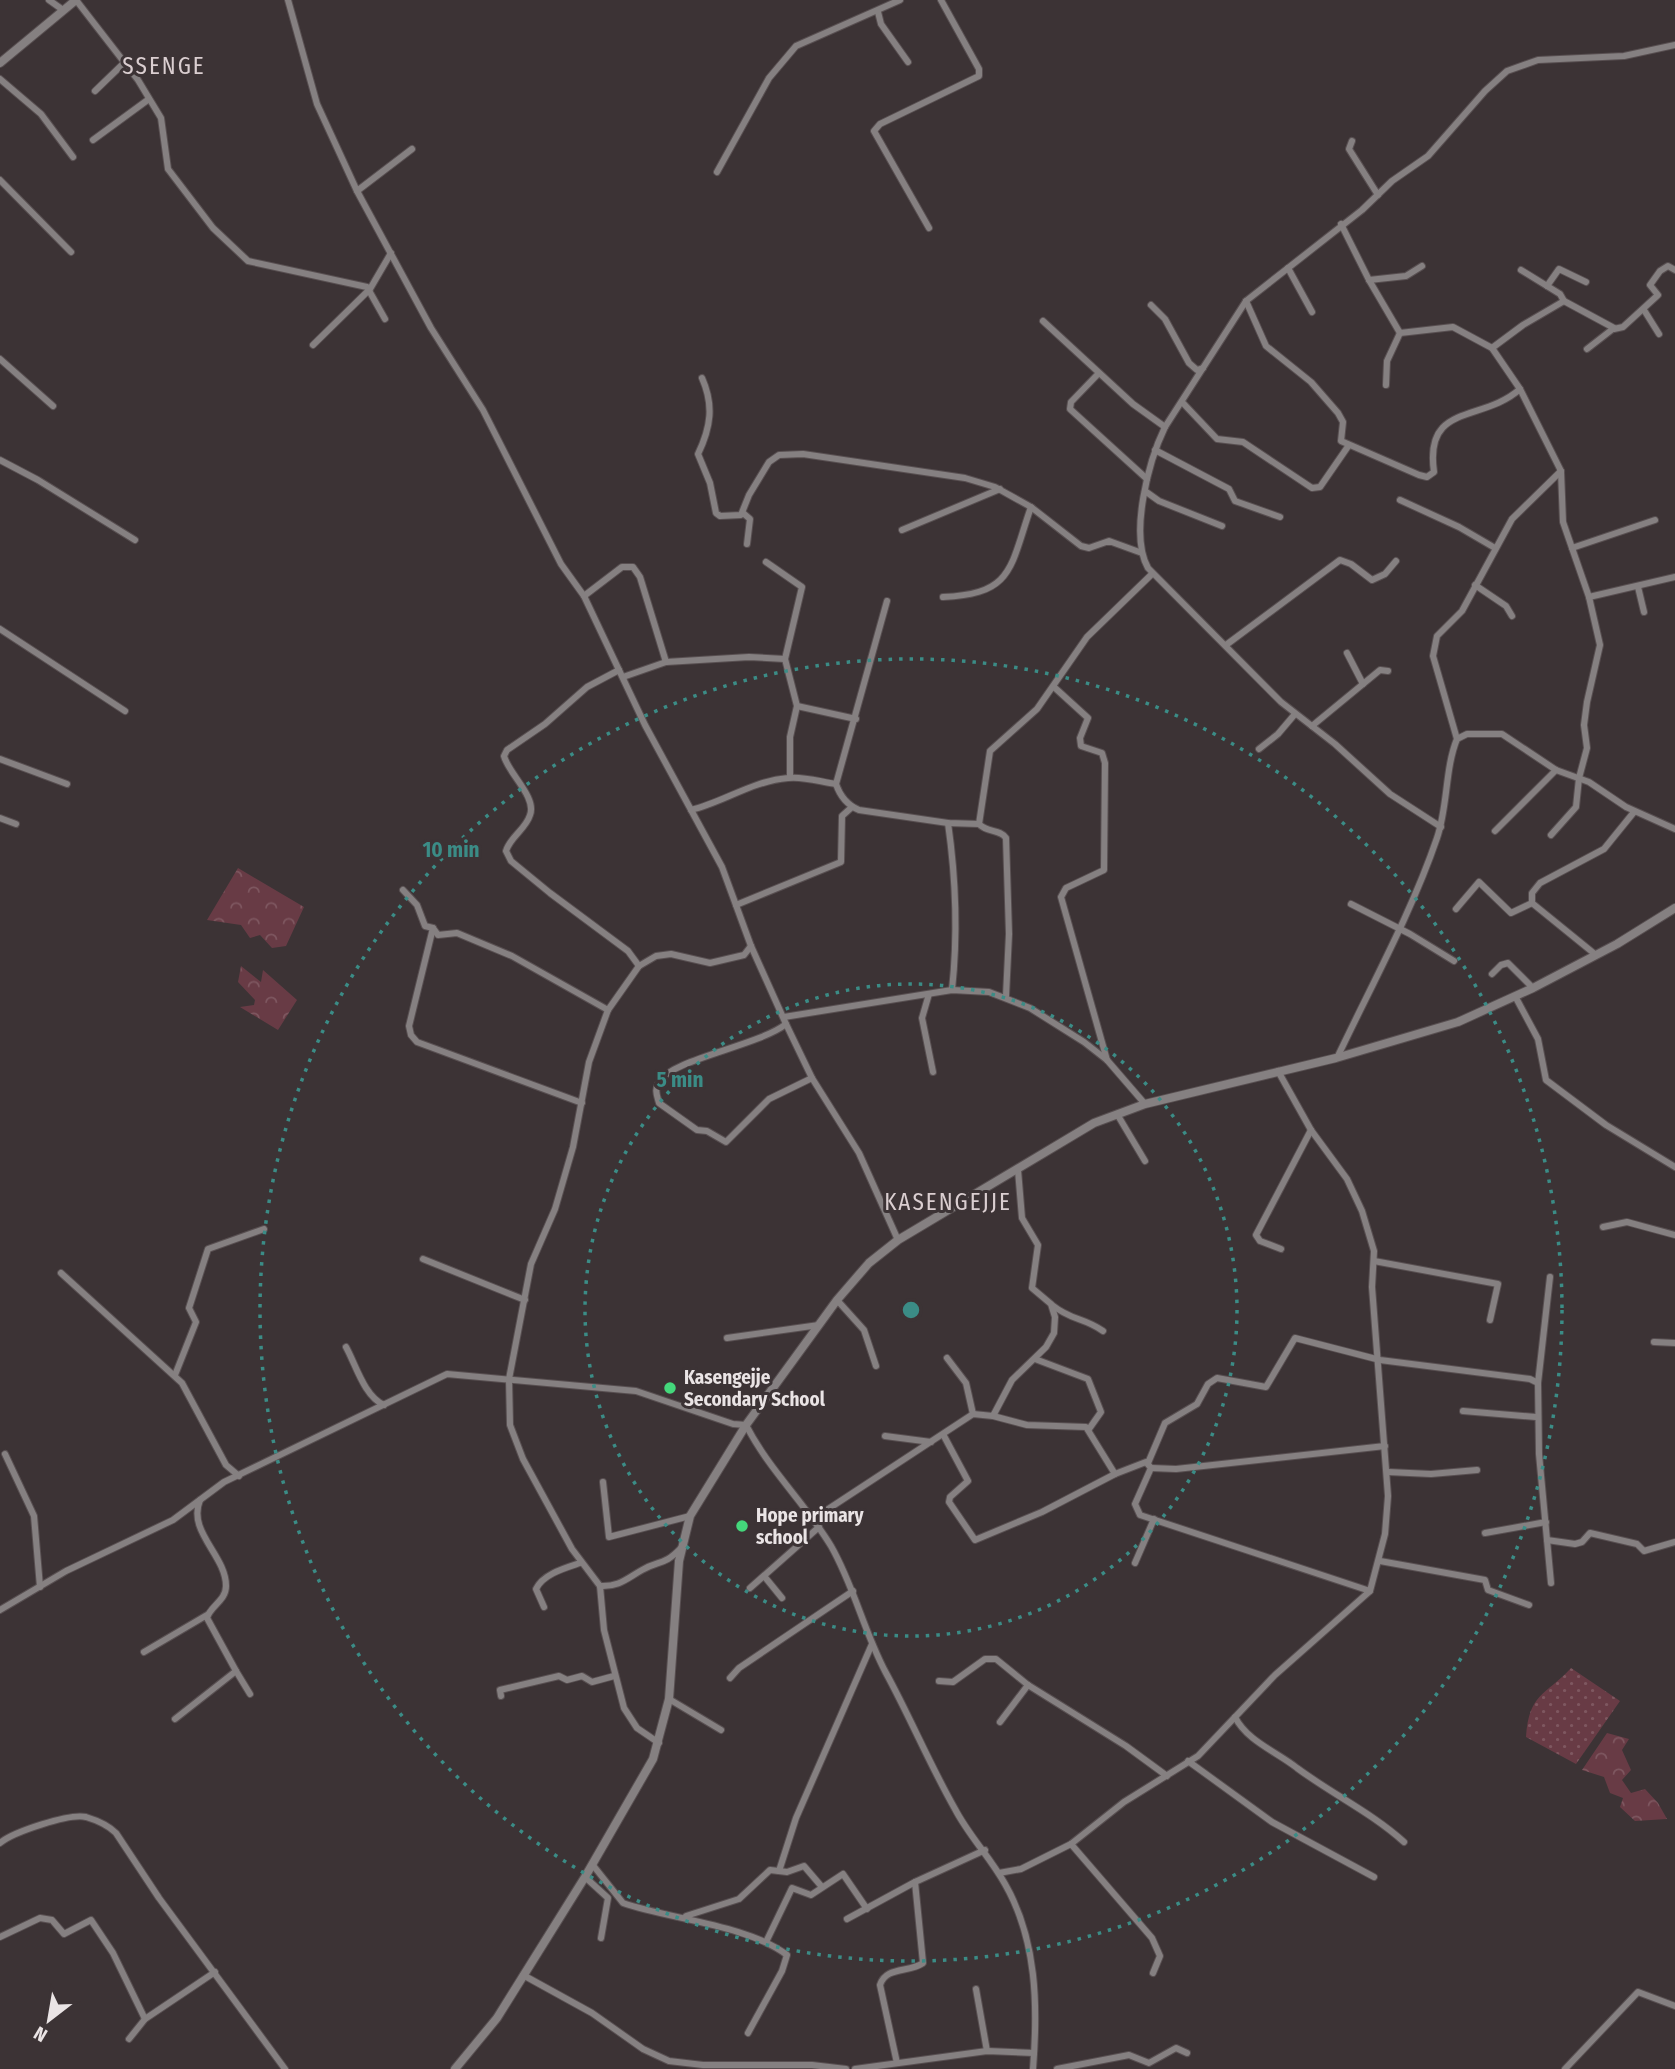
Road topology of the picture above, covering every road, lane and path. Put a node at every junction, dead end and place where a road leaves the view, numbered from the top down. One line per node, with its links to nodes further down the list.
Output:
1 (49, 0): 6 (street)
2 (76, 0): 6 (street); 9 (street)
3 (288, 0): 21 (street)
4 (941, 0): 24 (street)
5 (897, 1): 7 (street)
6 (63, 10): 10 (street)
7 (878, 12): 11 (street); 19 (street)
8 (1675, 45): 22 (street)
9 (126, 61): 13 (street); 14 (street)
10 (0, 62)
11 (908, 62)
12 (0, 79): 18 (street)
13 (95, 91)
14 (149, 99): 15 (street); 34 (street)
15 (93, 140)
16 (1352, 141): 22 (street)
17 (412, 149): 21 (street)
18 (73, 157)
19 (718, 172)
20 (0, 180): 25 (street)
21 (357, 191): 26 (street)
22 (1378, 195): 23 (street)
23 (1341, 224): 28 (street); 31 (street)
24 (929, 228)
25 (71, 252)
26 (391, 253): 34 (street); 82 (street)
27 (1422, 266): 31 (street)
28 (1288, 268): 36 (street); 39 (street)
29 (1521, 270): 33 (street)
30 (1675, 270): 38 (street)
31 (1369, 280): 43 (street)
32 (1586, 282): 33 (street)
33 (1547, 286): 35 (street)
34 (370, 289): 40 (street); 45 (street)
35 (1564, 301): 42 (street); 46 (street)
36 (1246, 302): 49 (street); 57 (street)
37 (1151, 305): 49 (street)
38 (1644, 310): 42 (street); 44 (street)
39 (1312, 312)
40 (385, 319)
41 (1043, 321): 50 (street)
42 (1614, 329): 47 (street)
43 (1400, 333): 46 (street); 52 (street)
44 (1659, 334)
45 (313, 345)
46 (1492, 348): 53 (street)
47 (1587, 349)
48 (0, 359): 55 (street)
49 (1203, 368): 54 (street)
50 (1098, 374): 56 (street); 61 (street)
51 (702, 378): 66 (street)
52 (1386, 385)
53 (1520, 389): 57 (street); 60 (street)
54 (1182, 402): 56 (street); 57 (street)
55 (53, 406)
56 (1165, 427): 58 (street)
57 (1349, 445)
58 (1155, 450): 61 (street); 67 (street)
59 (0, 460): 71 (street)
60 (1561, 471): 73 (street); 74 (street)
61 (1147, 479): 63 (street)
62 (1000, 489): 65 (street); 66 (street); 70 (street)
63 (1145, 491): 69 (street); 75 (street)
64 (1401, 500): 73 (street)
65 (1031, 507): 75 (street); 83 (street)
66 (743, 513): 72 (street)
67 (1280, 517)
68 (1655, 520): 74 (street)
69 (1222, 526)
70 (902, 530)
71 (135, 540)
72 (747, 544)
73 (1495, 548): 80 (street)
74 (1572, 548): 84 (street)
75 (1142, 553): 78 (street)
76 (1396, 561): 89 (street)
77 (766, 562): 91 (street)
78 (1152, 574): 89 (street); 97 (street)
79 (1675, 578): 81 (street)
80 (1475, 585): 87 (street); 103 (street)
81 (1638, 587): 84 (street); 86 (street)
82 (584, 596): 92 (street); 93 (street)
83 (943, 597)
84 (1589, 597): 108 (street)
85 (887, 601): 101 (street)
86 (1644, 612)
87 (1512, 616)
88 (0, 629): 99 (street)
89 (1226, 645): 100 (street)
90 (1348, 653): 96 (street)
91 (785, 659): 92 (street); 98 (street)
92 (666, 662): 95 (street)
93 (619, 670): 95 (street); 133 (street)
94 (1388, 671): 96 (street)
95 (622, 677): 112 (street)
96 (1363, 684): 102 (street)
97 (1054, 687): 117 (street); 143 (street)
98 (797, 706): 101 (street); 107 (street)
99 (125, 712)
100 (1295, 714): 102 (street); 104 (street)
101 (856, 719): 110 (street)
102 (1312, 726): 118 (street)
103 (1457, 739): 106 (street); 118 (street)
104 (1259, 749)
105 (0, 759): 109 (street)
106 (1556, 770): 108 (street); 120 (street)
107 (790, 777): 110 (street); 112 (street)
108 (1579, 778): 113 (street); 121 (street)
109 (67, 784)
110 (836, 784): 111 (street)
111 (852, 807): 115 (street); 125 (street)
112 (691, 810): 125 (street)
113 (1634, 812): 119 (street); 123 (street)
114 (0, 818): 116 (street)
115 (948, 823): 117 (street); 136 (street)
116 (16, 824)
117 (979, 824): 138 (street)
118 (1441, 827): 129 (street)
119 (1675, 828)
120 (1495, 831)
121 (1551, 835)
122 (403, 890): 128 (street)
123 (1532, 903): 127 (street); 131 (street)
124 (1351, 904): 129 (street)
125 (736, 905): 130 (street)
126 (1675, 908): 131 (street)
127 (1456, 909)
128 (433, 928): 140 (street); 147 (street)
129 (1398, 928): 132 (street); 142 (street)
130 (751, 946): 133 (street); 141 (street)
131 (1597, 955): 135 (street)
132 (1454, 961)
133 (639, 967): 140 (street)
134 (1492, 974): 135 (street)
135 (1533, 989): 139 (street)
136 (952, 990): 137 (street); 138 (street)
137 (929, 994): 141 (street); 145 (street)
138 (1006, 996): 143 (street)
139 (1515, 996): 142 (street); 152 (street)
140 (608, 1010): 147 (street)
141 (785, 1020): 146 (street); 146 (street)
142 (1336, 1058): 144 (street)
143 (1107, 1060): 148 (street)
144 (1278, 1071): 148 (street); 150 (street)
145 (933, 1072)
146 (812, 1078): 157 (street)
147 (582, 1103): 163 (street)
148 (1145, 1104): 149 (street)
149 (1117, 1114): 151 (street); 153 (street)
150 (1311, 1130): 158 (street); 160 (street)
151 (1145, 1161)
152 (1675, 1167)
153 (1018, 1170): 157 (street); 165 (street)
154 (1603, 1227): 156 (street)
155 (264, 1229): 177 (street)
156 (1675, 1235)
157 (898, 1240): 164 (street)
158 (1281, 1249)
159 (423, 1259): 163 (street)
160 (1374, 1261): 166 (street); 175 (street)
161 (61, 1273): 177 (street)
162 (1550, 1276): 179 (street)
163 (525, 1300): 178 (street)
164 (837, 1300): 167 (street); 176 (street)
165 (1051, 1304): 168 (street); 174 (street)
166 (1490, 1320)
167 (819, 1325): 169 (street); 185 (street)
168 (1103, 1331)
169 (727, 1338)
170 (1654, 1342): 171 (street)
171 (1675, 1343)
172 (346, 1346): 180 (street)
173 (947, 1358): 182 (street)
174 (1035, 1359): 183 (street); 186 (street)
175 (1380, 1360): 179 (street); 190 (street); 192 (street)
176 (876, 1366)
177 (175, 1375): 196 (street)
178 (509, 1379): 180 (street); 185 (street); 209 (street)
179 (1538, 1383): 184 (street)
180 (384, 1405): 196 (street)
181 (1464, 1411): 184 (street)
182 (973, 1414): 183 (street); 188 (street)
183 (993, 1416): 186 (street)
184 (1536, 1417): 202 (street)
185 (746, 1425): 199 (street); 200 (street)
186 (1089, 1429): 195 (street)
187 (886, 1436): 189 (street)
188 (944, 1436): 189 (street); 195 (street)
189 (931, 1442): 200 (street)
190 (1385, 1446): 192 (street); 194 (street)
191 (5, 1454): 214 (street)
192 (1150, 1465): 195 (street); 201 (street)
193 (1477, 1470): 194 (street)
194 (1388, 1472): 208 (street)
195 (1115, 1474)
196 (239, 1476): 198 (street)
197 (603, 1482): 199 (street)
198 (201, 1499): 214 (street); 222 (street)
199 (690, 1516): 207 (street)
200 (813, 1519): 203 (street)
201 (1154, 1520): 210 (street); 217 (street)
202 (1546, 1522): 204 (street); 205 (street)
203 (819, 1527): 211 (street); 216 (street)
204 (1485, 1533)
205 (1547, 1540): 206 (street); 212 (street)
206 (1675, 1542)
207 (681, 1548): 213 (street); 232 (street)
208 (1380, 1561): 217 (street); 219 (street)
209 (580, 1563): 213 (street); 220 (street)
210 (1135, 1563)
211 (764, 1576): 215 (street); 218 (street)
212 (1551, 1583)
213 (600, 1586): 226 (street)
214 (40, 1587): 221 (street)
215 (750, 1588)
216 (853, 1591): 223 (street); 227 (street)
217 (1370, 1591): 233 (street)
218 (782, 1598)
219 (1530, 1605)
220 (544, 1607)
221 (0, 1610)
222 (207, 1615): 224 (street); 225 (street)
223 (872, 1644): 243 (street); 245 (street)
224 (144, 1652)
225 (236, 1671): 230 (street); 234 (street)
226 (614, 1676): 231 (street); 237 (street)
227 (730, 1678)
228 (939, 1681): 229 (street)
229 (1028, 1685): 235 (street); 239 (street)
230 (250, 1694)
231 (501, 1696)
232 (669, 1699): 236 (street); 237 (street)
233 (1235, 1717): 238 (street); 240 (street)
234 (175, 1719)
235 (1000, 1722)
236 (720, 1730)
237 (659, 1743): 244 (street)
238 (1188, 1761): 239 (street); 248 (street)
239 (1167, 1776): 242 (street)
240 (1404, 1842)
241 (0, 1843): 259 (street)
242 (1071, 1844): 246 (street); 260 (street)
243 (985, 1850): 246 (street); 249 (street)
244 (592, 1864): 247 (street); 251 (street)
245 (779, 1871): 250 (street); 254 (street)
246 (999, 1873): 268 (street)
247 (585, 1877): 252 (street); 261 (street)
248 (1374, 1877)
249 (915, 1882): 253 (street); 270 (street)
250 (822, 1887): 253 (street); 258 (street)
251 (623, 1903): 252 (street); 254 (street)
252 (608, 1909): 257 (street)
253 (867, 1909): 255 (street)
254 (686, 1916): 258 (street)
255 (847, 1919)
256 (0, 1937): 264 (street)
257 (601, 1938)
258 (766, 1942): 265 (street)
259 (215, 1972): 264 (street); 271 (street)
260 (1153, 1972)
261 (523, 1975): 272 (street); 273 (street)
262 (976, 1990): 267 (street)
263 (1675, 2006): 277 (street)
264 (145, 2019): 266 (street)
265 (748, 2033)
266 (129, 2039)
267 (987, 2051): 268 (street); 270 (street)
268 (1034, 2053): 275 (street)
269 (1187, 2053): 276 (street)
270 (897, 2063): 274 (street)
271 (285, 2069)
272 (455, 2069)
273 (846, 2069)
274 (855, 2069)
275 (1033, 2069)
276 (1057, 2069)
277 (1565, 2069)

